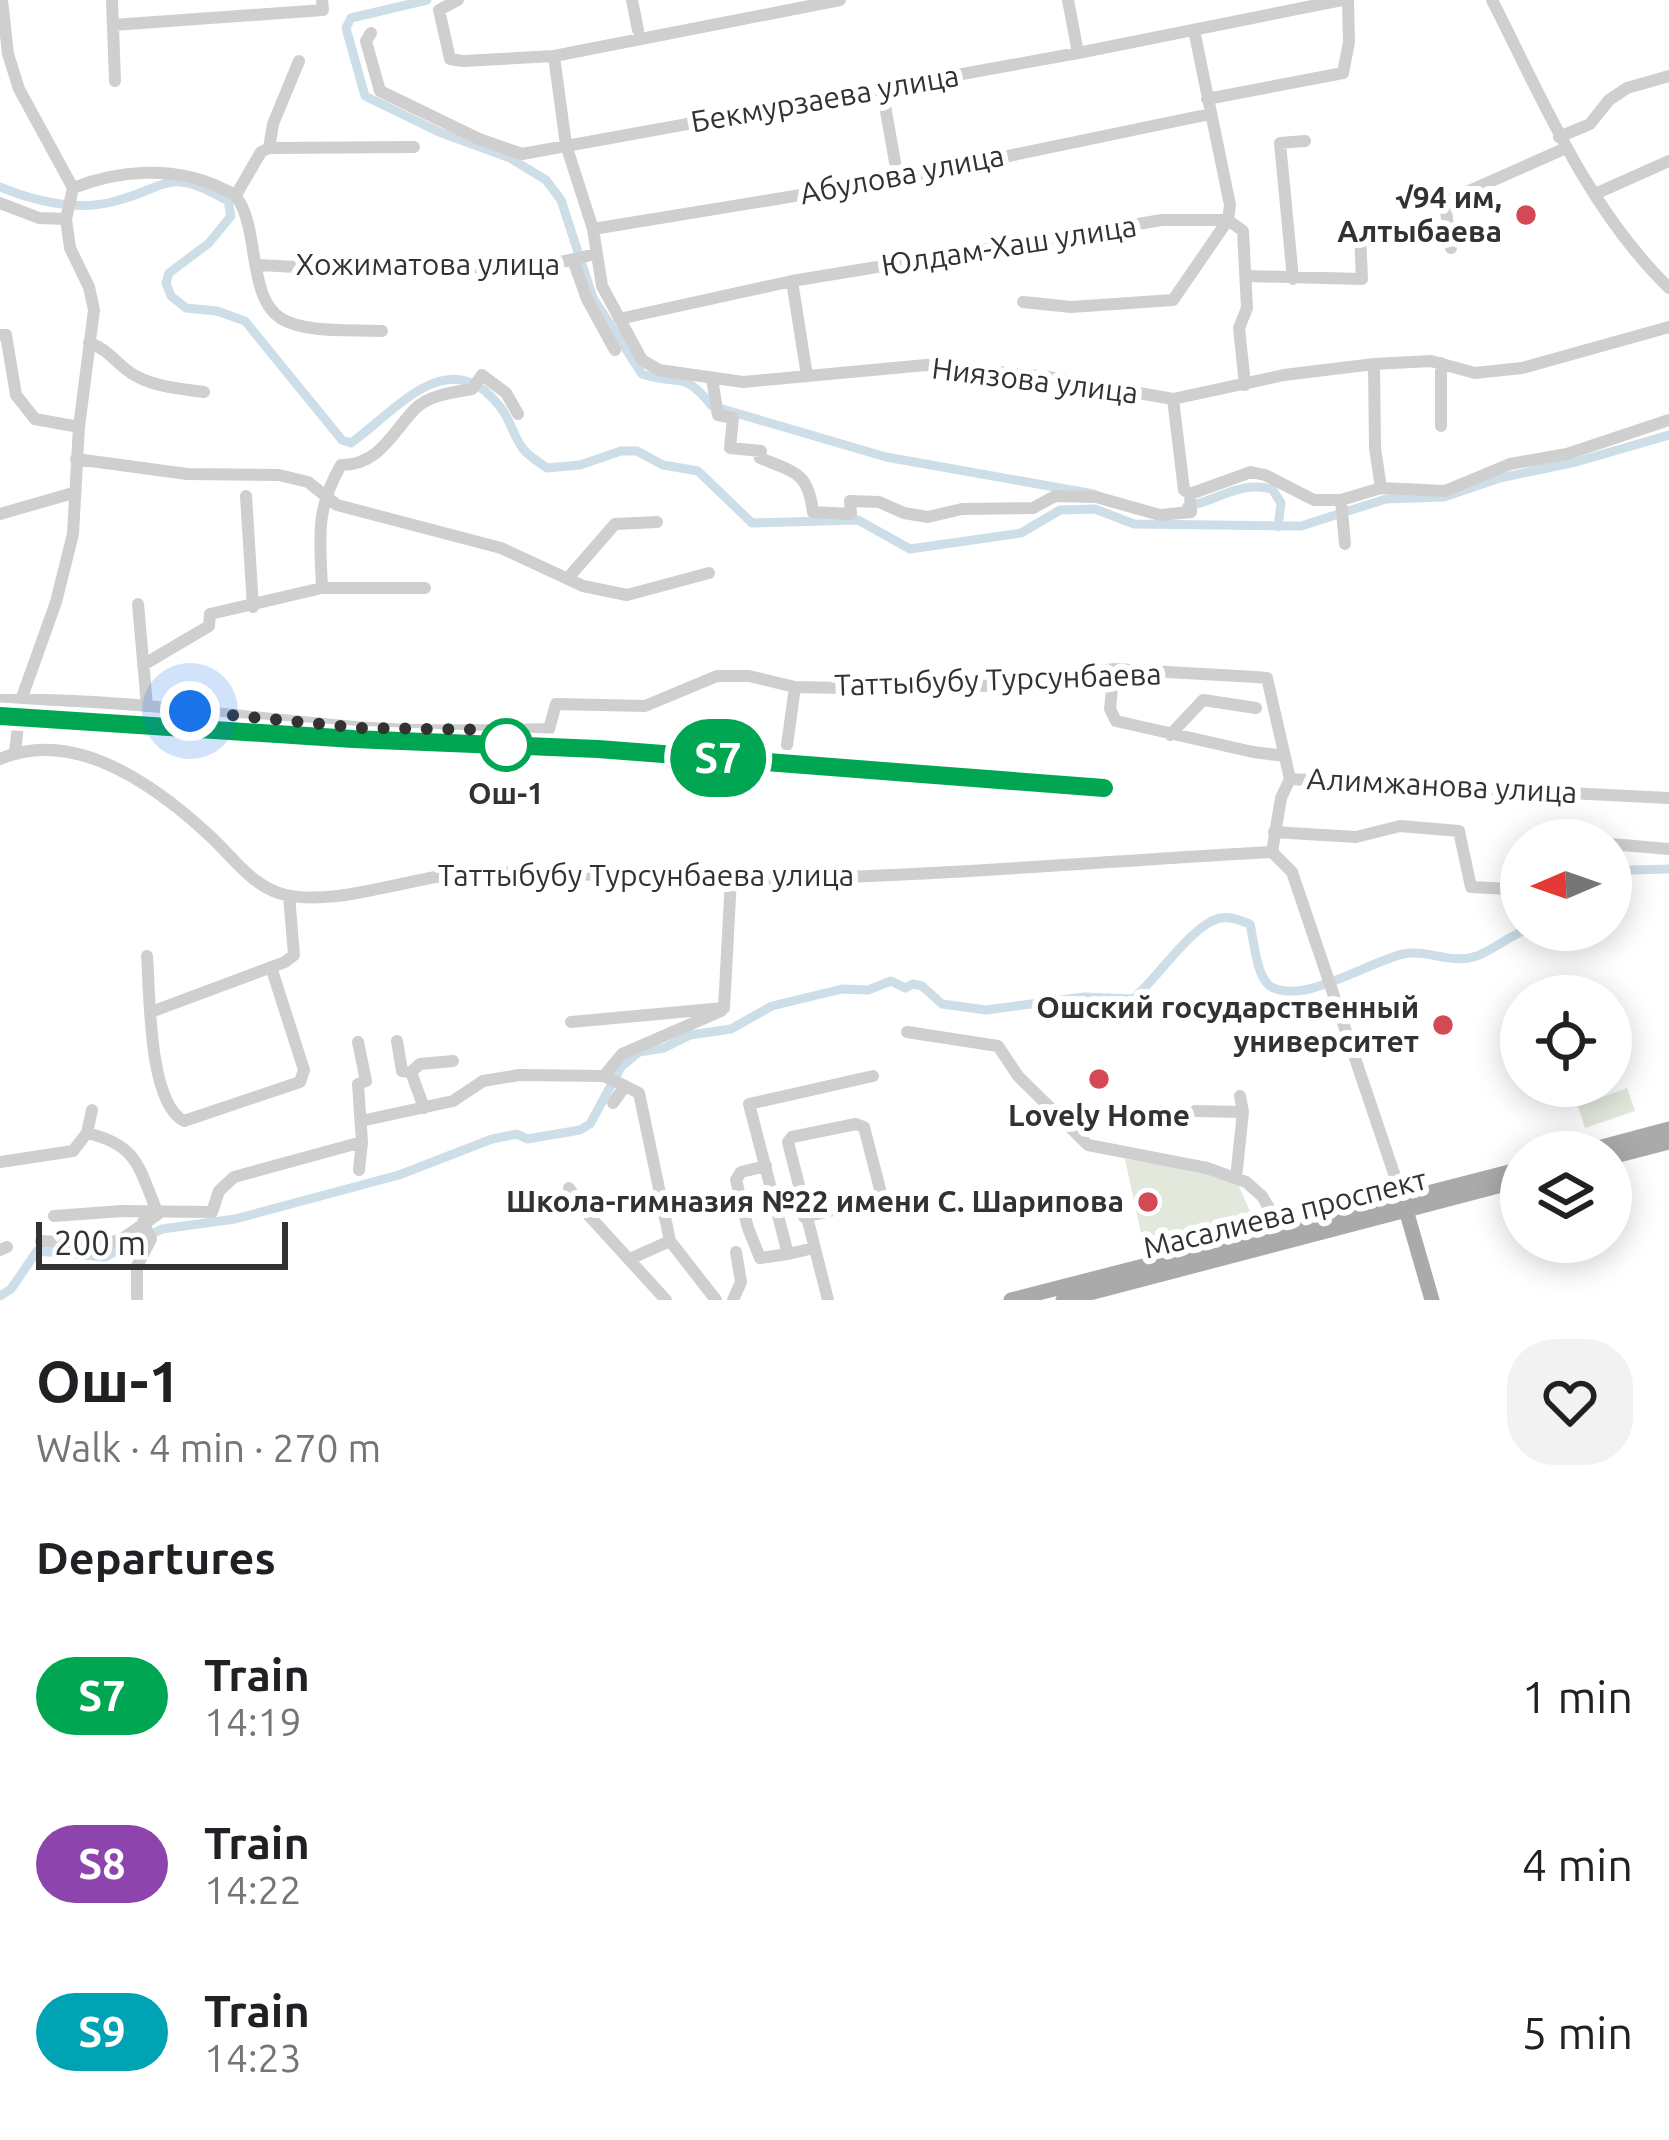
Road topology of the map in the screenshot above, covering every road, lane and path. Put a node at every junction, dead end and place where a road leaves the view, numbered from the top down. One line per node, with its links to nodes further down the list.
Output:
1 (2, 0): 28 (street)
2 (112, 0): 10 (street)
3 (322, 0): 10 (street)
4 (458, 0): 15 (street)
5 (632, 0): 11 (street)
6 (840, 0): 15 (street)
7 (1068, 0): 14 (street)
8 (1345, 0): 12 (street, Бекмурзаева улица); 20 (street, Абулова улица)
9 (1492, 0): 22 (street)
10 (113, 26): 18 (street)
11 (638, 30)
12 (1194, 30): 14 (street, Бекмурзаева улица); 20 (street)
13 (370, 33): 23 (street, Бекмурзаева улица)
14 (1078, 53): 19 (street, Бекмурзаева улица)
15 (554, 56): 23 (street, Ниязова улица)
16 (299, 61): 25 (street)
17 (1669, 76): 22 (street)
18 (115, 81)
19 (882, 88): 23 (street, Бекмурзаева улица); 27 (street)
20 (1208, 107): 27 (street, Абулова улица); 33 (street)
21 (1305, 141): 40 (street)
22 (1563, 142): 29 (street); 36 (street)
23 (566, 145): 34 (street, Ниязова улица)
24 (414, 146): 25 (street)
25 (269, 148): 30 (street)
26 (1669, 161): 29 (street)
27 (898, 179): 34 (street, Абулова улица)
28 (72, 190): 30 (street); 32 (street)
29 (1595, 194): 42 (street)
30 (236, 195): 38 (street)
31 (0, 203): 32 (street)
32 (67, 214): 48 (street)
33 (1228, 220): 39 (street); 41 (street, Юлдам-Хаш улица); 43 (street)
34 (593, 230): 37 (street, Ниязова улица)
35 (1360, 234): 40 (street)
36 (1451, 248)
37 (584, 257): 38 (street, Хожиматова улица); 44 (street, Ниязова улица); 49 (street, Хожиматова улица)
38 (258, 265): 46 (street)
39 (1246, 276): 40 (street); 54 (street)
40 (1292, 279)
41 (792, 281): 44 (street, Юлдам-Хаш улица); 52 (street)
42 (1669, 288)
43 (1023, 302)
44 (620, 319): 53 (street, Ниязова улица)
45 (1669, 327): 50 (street, Ниязова улица)
46 (382, 331)
47 (0, 335): 60 (street)
48 (89, 343): 55 (street); 60 (street)
49 (615, 350)
50 (1441, 363): 51 (street, Ниязова улица); 59 (street)
51 (1374, 364): 54 (street, Ниязова улица); 62 (street)
52 (807, 376): 53 (street, Ниязова улица); 56 (street, Ниязова улица)
53 (712, 379): 66 (street)
54 (1245, 385): 56 (street, Ниязова улица)
55 (204, 392)
56 (1173, 399): 66 (street)
57 (518, 414): 64 (street)
58 (1669, 419): 62 (street)
59 (1441, 426)
60 (79, 427): 61 (street)
61 (76, 459): 63 (street); 64 (street)
62 (1382, 488): 67 (street)
63 (73, 493): 68 (street); 81 (street)
64 (325, 493): 72 (street); 73 (street)
65 (246, 496): 76 (street)
66 (1192, 501): 67 (street)
67 (1341, 503): 70 (street)
68 (0, 514)
69 (657, 522): 72 (street)
70 (1345, 544)
71 (709, 572): 72 (street)
72 (568, 578)
73 (322, 588): 74 (street); 76 (street)
74 (425, 588)
75 (138, 604): 77 (street)
76 (253, 607): 77 (street)
77 (142, 665): 82 (street)
78 (1114, 669): 79 (street, Таттыбубу Турсунбаева); 84 (street); 87 (street, Таттыбубу Турсунбаева)
79 (795, 687): 82 (street, Таттыбубу Турсунбаева); 85 (street)
80 (0, 700): 81 (street)
81 (20, 700): 82 (street); 86 (street)
82 (147, 706)
83 (1256, 708): 84 (street)
84 (1170, 735): 87 (street)
85 (787, 745)
86 (15, 752): 88 (street); 97 (street)
87 (1285, 756): 89 (street, Таттыбубу Турсунбаева)
88 (0, 759)
89 (1290, 778): 90 (street, Алимжанова улица); 91 (street, Алимжанова улица)
90 (1669, 798)
91 (1274, 832): 94 (street, Алимжанова улица); 96 (street)
92 (1632, 846): 93 (street)
93 (1669, 849)
94 (1272, 852): 95 (street, Таттыбубу Турсунбаева улица); 130 (street)
95 (731, 880): 97 (street, Таттыбубу Турсунбаева улица); 100 (street)
96 (1500, 889)
97 (289, 896): 99 (street)
98 (147, 956): 101 (street)
99 (272, 967): 101 (street); 101 (street)
100 (724, 1008): 102 (street); 109 (street)
101 (151, 1012)
102 (571, 1022)
103 (907, 1032): 127 (street)
104 (397, 1041): 107 (street)
105 (358, 1042): 116 (street)
106 (453, 1061): 107 (street)
107 (412, 1072): 112 (street)
108 (873, 1076): 124 (street)
109 (614, 1081): 111 (street); 112 (street); 137 (street)
110 (1240, 1096): 115 (street)
111 (613, 1103)
112 (424, 1108): 116 (street)
113 (92, 1110): 118 (street)
114 (1195, 1112): 115 (street)
115 (1243, 1112): 127 (street)
116 (361, 1121): 120 (street)
117 (1669, 1129): 119 (main road)
118 (87, 1133): 123 (street); 131 (street)
119 (1632, 1139)
120 (362, 1142): 125 (street); 131 (street)
121 (1669, 1142): 122 (main road)
122 (1632, 1152)
123 (0, 1162)
124 (766, 1166): 140 (street); 140 (street)
125 (359, 1170)
126 (1500, 1176): 130 (main road, Масалиева проспект)
127 (1237, 1178): 135 (street)
128 (1500, 1185): 130 (main road, Масалиева проспект)
129 (569, 1187): 141 (street)
130 (1405, 1206): 135 (main road); 142 (main road, Масалиева проспект); 149 (main road)
131 (158, 1214): 132 (street); 134 (street)
132 (55, 1216)
133 (804, 1217): 133 (street); 138 (street)
134 (147, 1230): 136 (street); 143 (street)
135 (1282, 1230): 148 (main road)
136 (41, 1241)
137 (670, 1241): 141 (street); 145 (street)
138 (814, 1248): 140 (street); 147 (street)
139 (736, 1252): 146 (street)
140 (788, 1254)
141 (632, 1258): 144 (street)
142 (1069, 1299)
143 (137, 1300)
144 (667, 1300)
145 (716, 1300)
146 (733, 1300)
147 (828, 1300)
148 (1011, 1300)
149 (1432, 1300)

